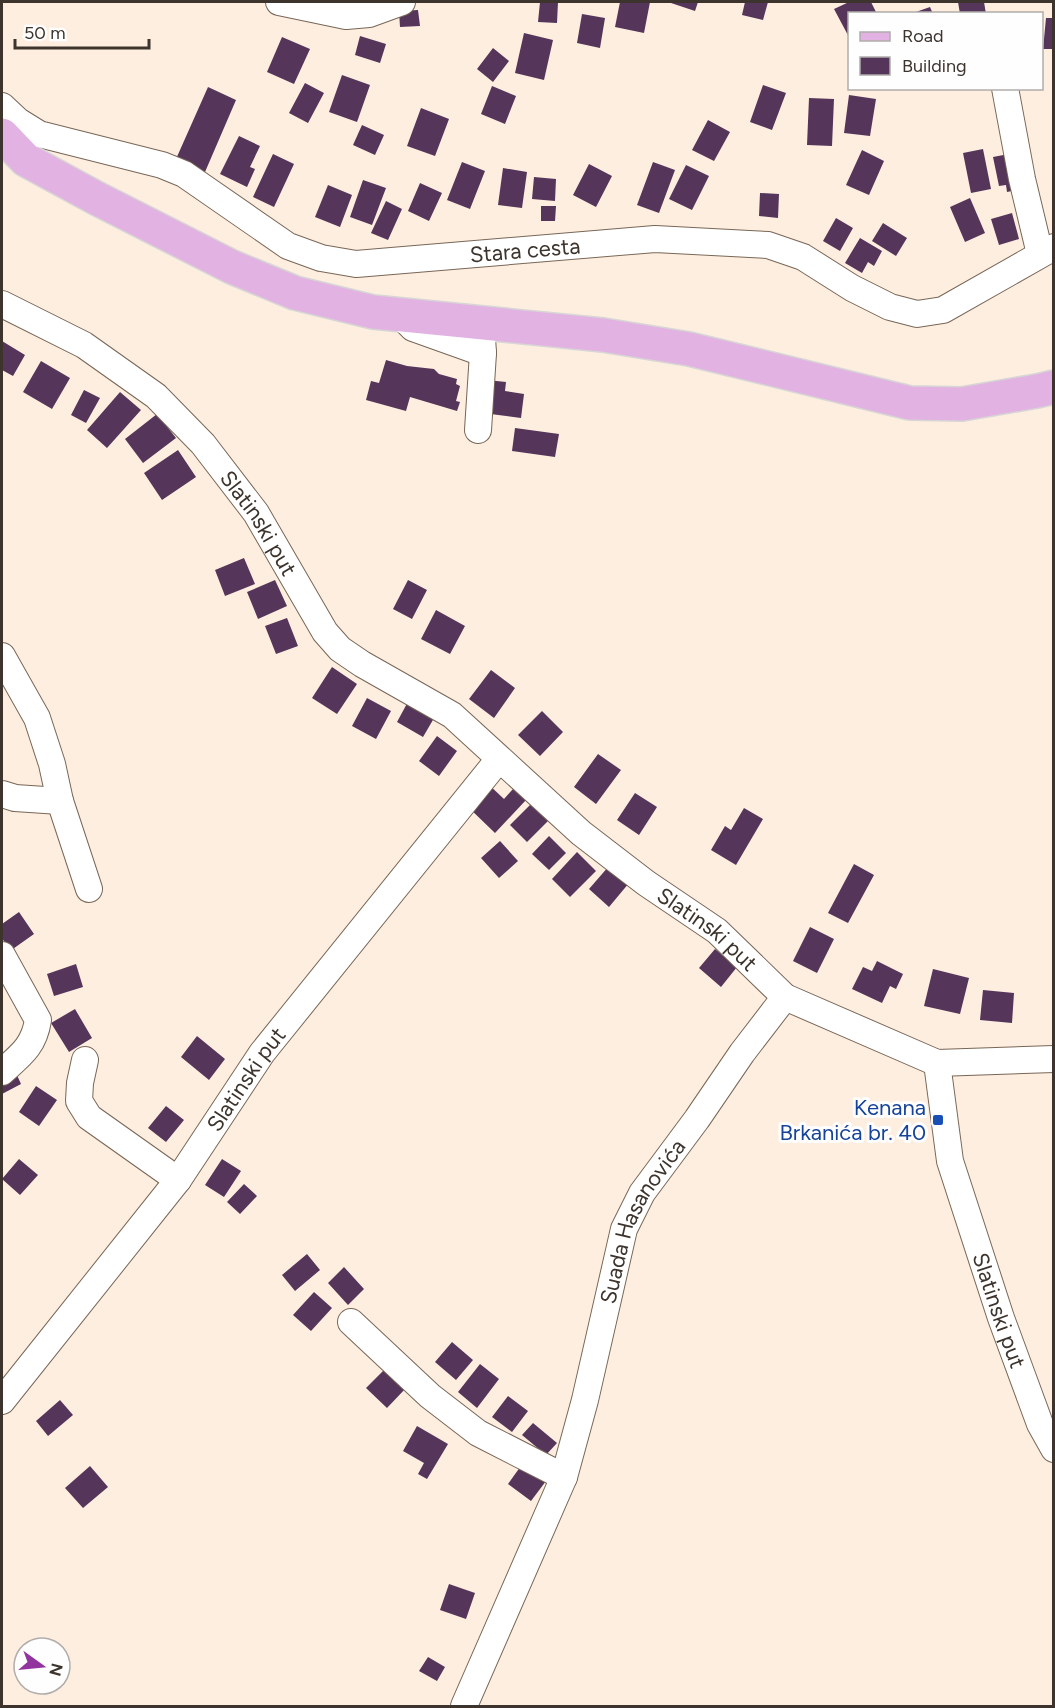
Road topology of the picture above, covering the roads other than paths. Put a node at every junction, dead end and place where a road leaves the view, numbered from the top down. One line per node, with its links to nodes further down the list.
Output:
1 (279, 2): 2 (street)
2 (402, 2)
3 (1005, 90): 6 (street)
4 (2, 106): 6 (street, Stara cesta)
5 (2, 135): 8 (main road)
6 (1047, 250)
7 (2, 304): 12 (street, Slatinski put)
8 (482, 338): 9 (main road); 10 (street)
9 (1053, 387)
10 (478, 430)
11 (2, 656): 14 (street)
12 (499, 759): 17 (street, Slatinski put); 22 (street, Slatinski put)
13 (2, 794): 14 (street)
14 (60, 801): 15 (street)
15 (89, 889)
16 (2, 956): 21 (street)
17 (785, 997): 20 (street, Slatinski put); 26 (street, Suada Hasanovića)
18 (1053, 1059): 20 (street, Slatinski put)
19 (85, 1060): 22 (street)
20 (937, 1063): 25 (street, Slatinski put)
21 (2, 1072)
22 (178, 1180): 24 (street, Slatinski put)
23 (351, 1322): 26 (street)
24 (2, 1401)
25 (1053, 1449)
26 (564, 1477): 27 (street, Suada Hasanovića)
27 (466, 1705)

